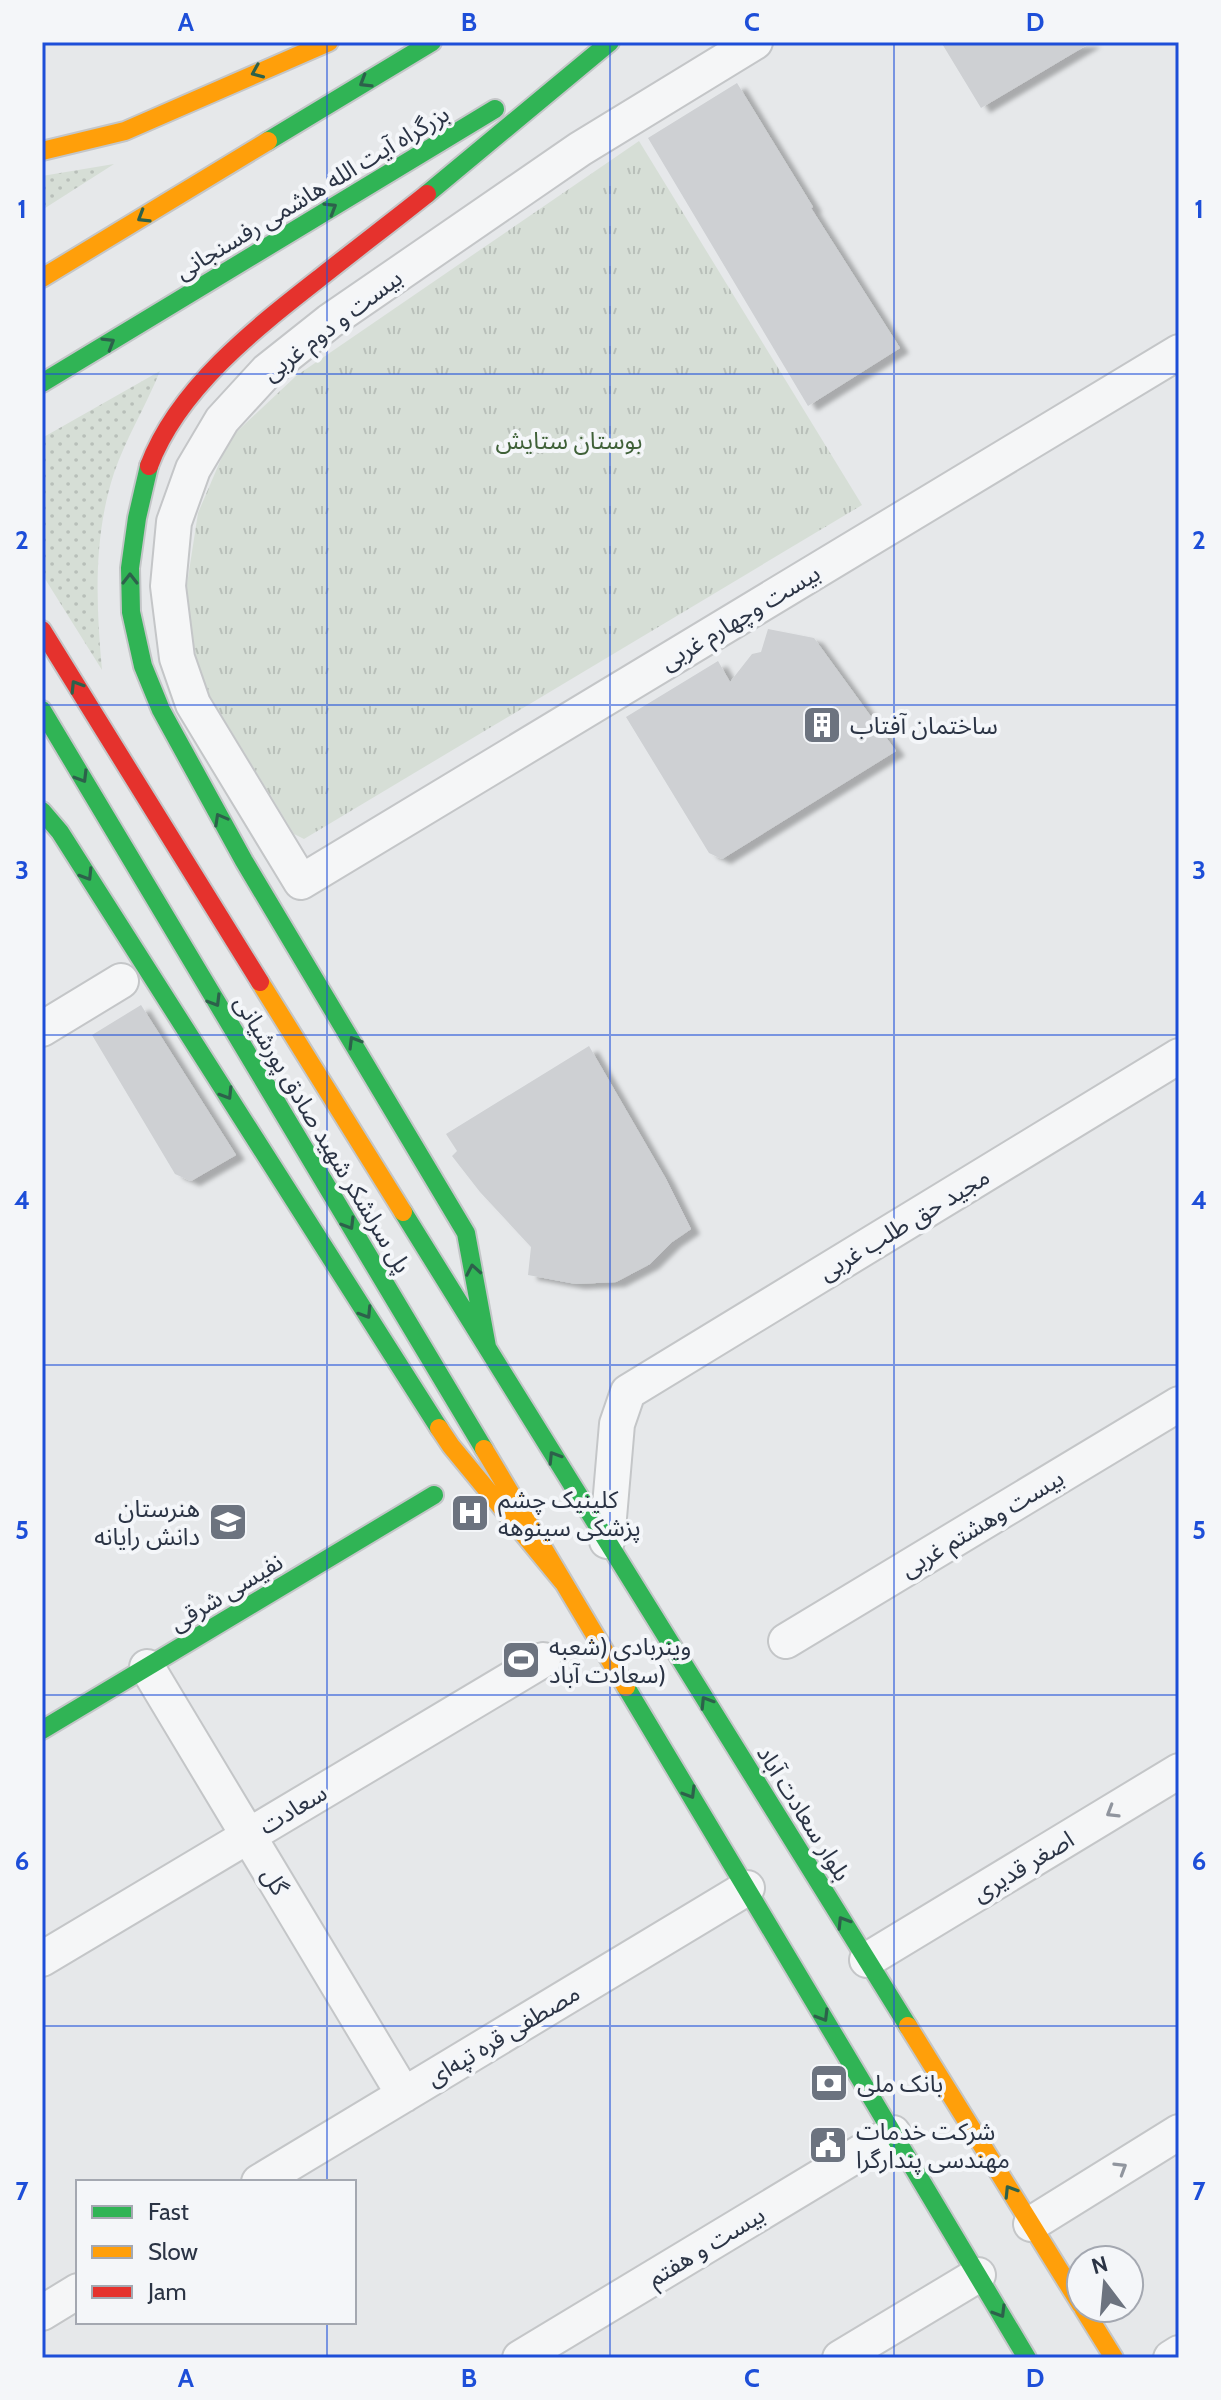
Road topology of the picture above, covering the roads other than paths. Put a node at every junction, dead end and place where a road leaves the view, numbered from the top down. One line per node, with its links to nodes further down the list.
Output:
1 (329, 42): 5 (main road, one-way to 5)
2 (432, 42): 6 (main road, one-way to 6)
3 (609, 42): 8 (main road, بزرگراه آیت الله هاشمی رفسنجانی, one-way to 3); 16 (main road, one-way to 3)
4 (755, 42): 12 (street, بیست و دوم غربی)
5 (42, 151)
6 (42, 278)
7 (1179, 352): 12 (street, بیست وچهارم غربی)
8 (42, 383)
9 (42, 630): 16 (main road, پل سرلشکر شهید صادق پورشیانی, one-way to 9)
10 (42, 710): 20 (main road, پل سرلشکر شهید صادق پورشیانی, one-way to 20)
11 (42, 811): 20 (main road, one-way to 20)
12 (301, 882)
13 (121, 981): 14 (street)
14 (42, 1029)
15 (1179, 1056): 19 (street, مجید حق طلب غربی)
16 (487, 1347): 19 (main road, بلوار سعادت آباد, one-way to 16)
17 (1179, 1404): 21 (street, بیست وهشتم غربی)
18 (434, 1495): 23 (main road, نفیسی شرقی)
19 (607, 1541): 29 (main road, بلوار سعادت آباد, one-way to 19)
20 (563, 1582): 27 (main road, one-way to 27)
21 (786, 1641)
22 (543, 1660): 26 (street, سعادت)
23 (147, 1667): 24 (main road, نفیسی شرقی); 26 (street, گل)
24 (42, 1730)
25 (1179, 1771): 29 (street, اصغر قدیری, one-way to 29)
26 (248, 1836): 28 (street, سعادت); 30 (street, گل)
27 (747, 1888): 30 (street, مصطفی قره تپه‌ای); 32 (main road, one-way to 32)
28 (42, 1959)
29 (867, 1960): 34 (main road, بلوار سعادت آباد, one-way to 29)
30 (404, 2095): 33 (street, مصطفی قره تپه‌ای)
31 (1179, 2132): 34 (street, one-way to 31)
32 (893, 2133): 35 (main road); 41 (street, بیست و هفتم)
33 (262, 2180)
34 (1031, 2224): 36 (main road, بلوار سعادت آباد)
35 (978, 2275): 42 (street); 43 (main road, one-way to 43)
36 (1065, 2279)
37 (76, 2292): 38 (street)
38 (42, 2313)
39 (1093, 2324): 44 (main road, بلوار سعادت آباد)
40 (1179, 2353): 45 (street)
41 (520, 2358)
42 (840, 2358)
43 (1027, 2358)
44 (1114, 2358)
45 (1171, 2358)

